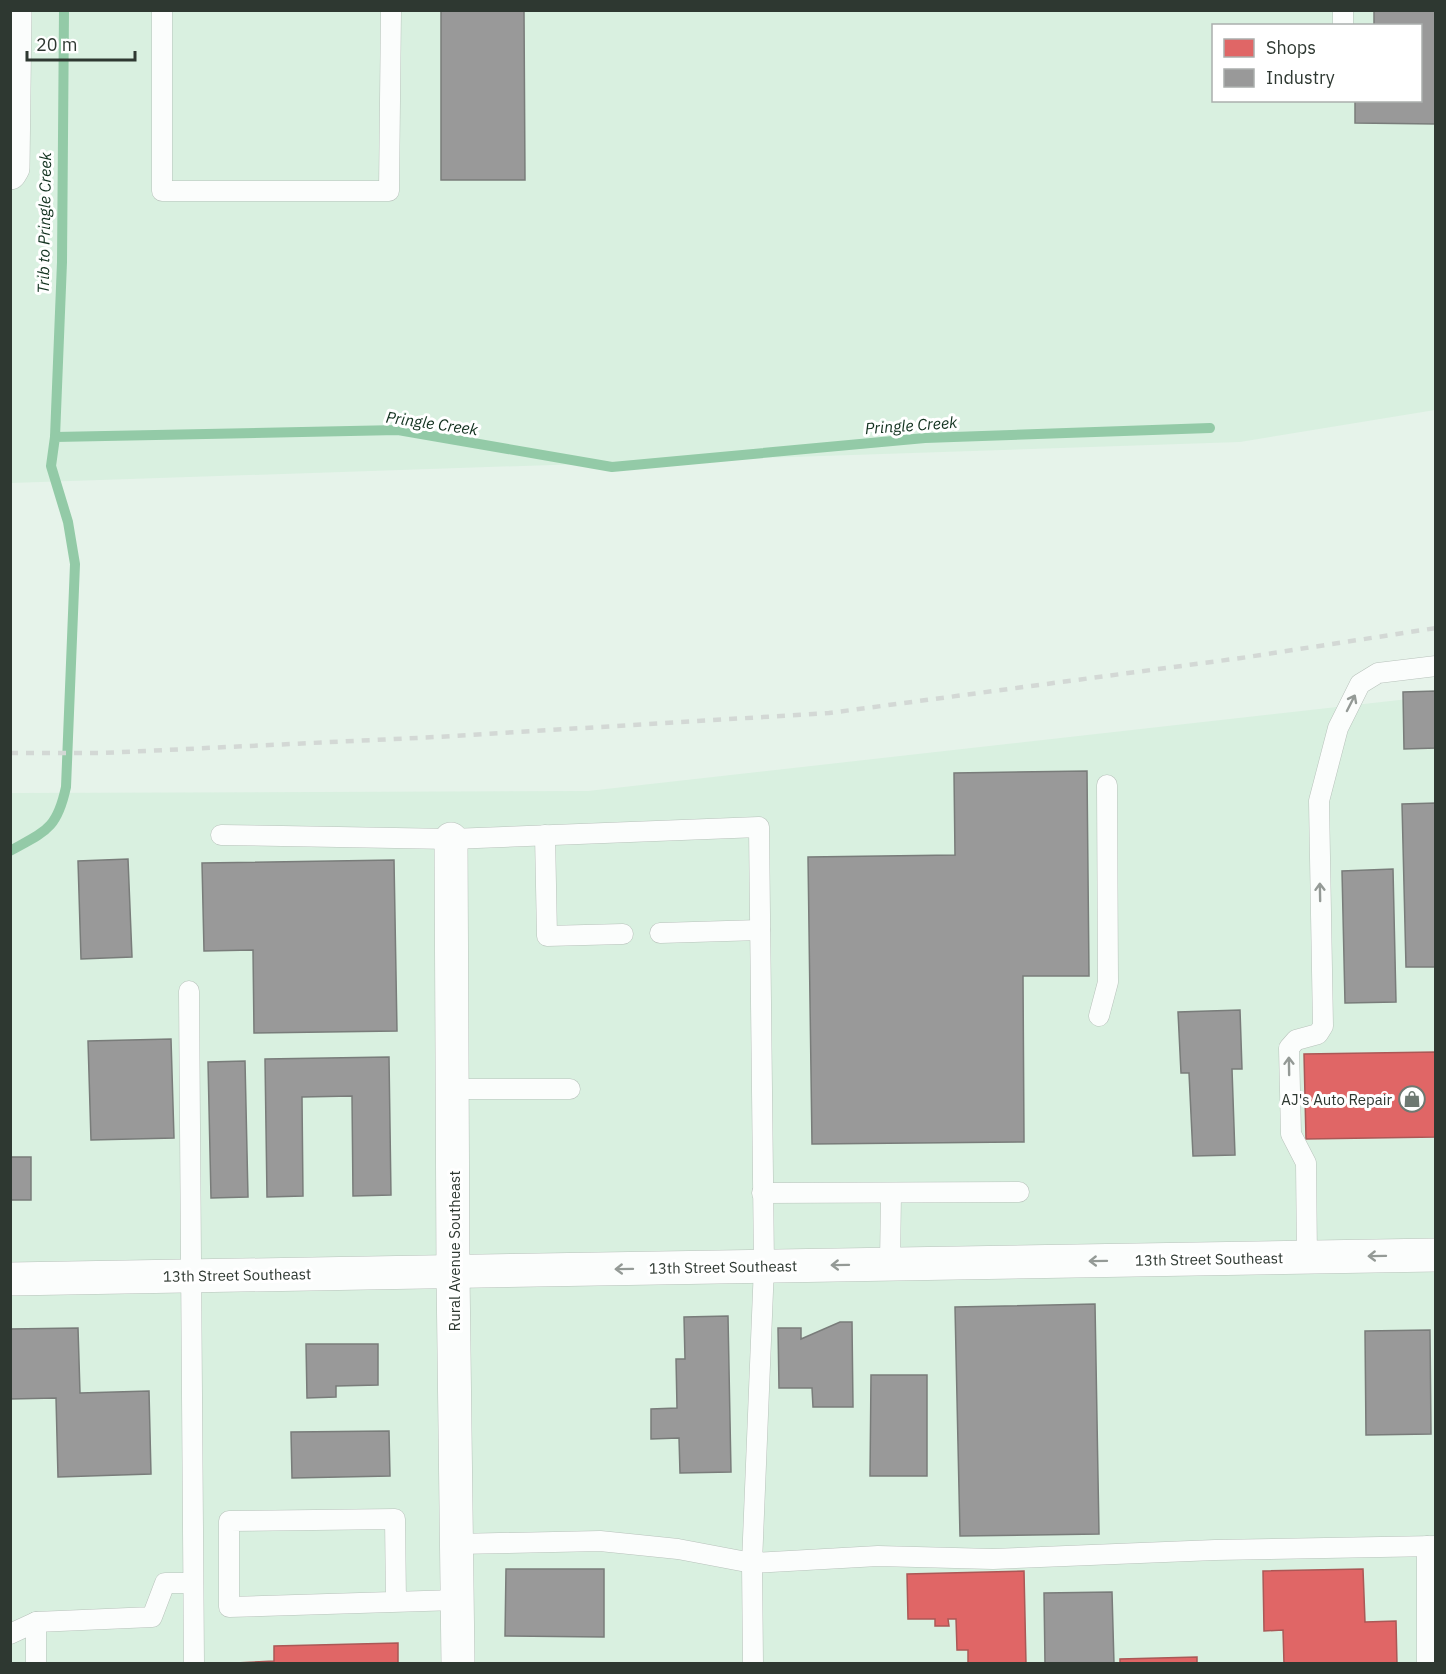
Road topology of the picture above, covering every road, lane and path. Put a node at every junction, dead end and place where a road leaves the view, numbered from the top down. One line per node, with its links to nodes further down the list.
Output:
1 (15, 10): 4 (main road)
2 (162, 10): 3 (lane)
3 (391, 10)
4 (10, 173)
5 (1436, 666): 21 (lane, one-way to 5)
6 (1107, 785): 14 (lane)
7 (221, 835): 9 (lane)
8 (545, 835): 9 (lane); 10 (lane); 12 (lane)
9 (451, 839): 15 (main road, Rural Avenue Southeast)
10 (759, 930): 11 (lane); 18 (lane)
11 (660, 933)
12 (623, 934)
13 (189, 992): 25 (lane)
14 (1099, 1016)
15 (453, 1089): 16 (lane); 24 (main road, Rural Avenue Southeast)
16 (570, 1089)
17 (1019, 1192): 19 (lane)
18 (762, 1193): 19 (lane); 23 (lane)
19 (891, 1193): 22 (lane)
20 (1436, 1255): 21 (main road, 13th Street Southeast, one-way to 21)
21 (1307, 1257): 22 (main road, 13th Street Southeast, one-way to 22)
22 (890, 1264): 23 (main road, 13th Street Southeast, one-way to 23)
23 (764, 1266): 24 (main road, 13th Street Southeast, one-way to 24); 29 (lane)
24 (453, 1272): 25 (main road, 13th Street Southeast); 27 (main road, Rural Avenue Southeast)
25 (189, 1276): 26 (main road, 13th Street Southeast); 30 (lane)
26 (10, 1279)
27 (456, 1544): 29 (lane); 31 (main road, Rural Avenue Southeast)
28 (1431, 1546): 29 (lane); 39 (lane)
29 (752, 1563): 38 (lane)
30 (194, 1583): 33 (lane); 36 (lane)
31 (457, 1600): 32 (lane); 37 (main road, Rural Avenue Southeast)
32 (396, 1602): 32 (lane)
33 (36, 1622): 34 (lane); 35 (lane)
34 (10, 1634)
35 (36, 1664)
36 (194, 1664)
37 (458, 1664)
38 (753, 1664)
39 (1427, 1664)

